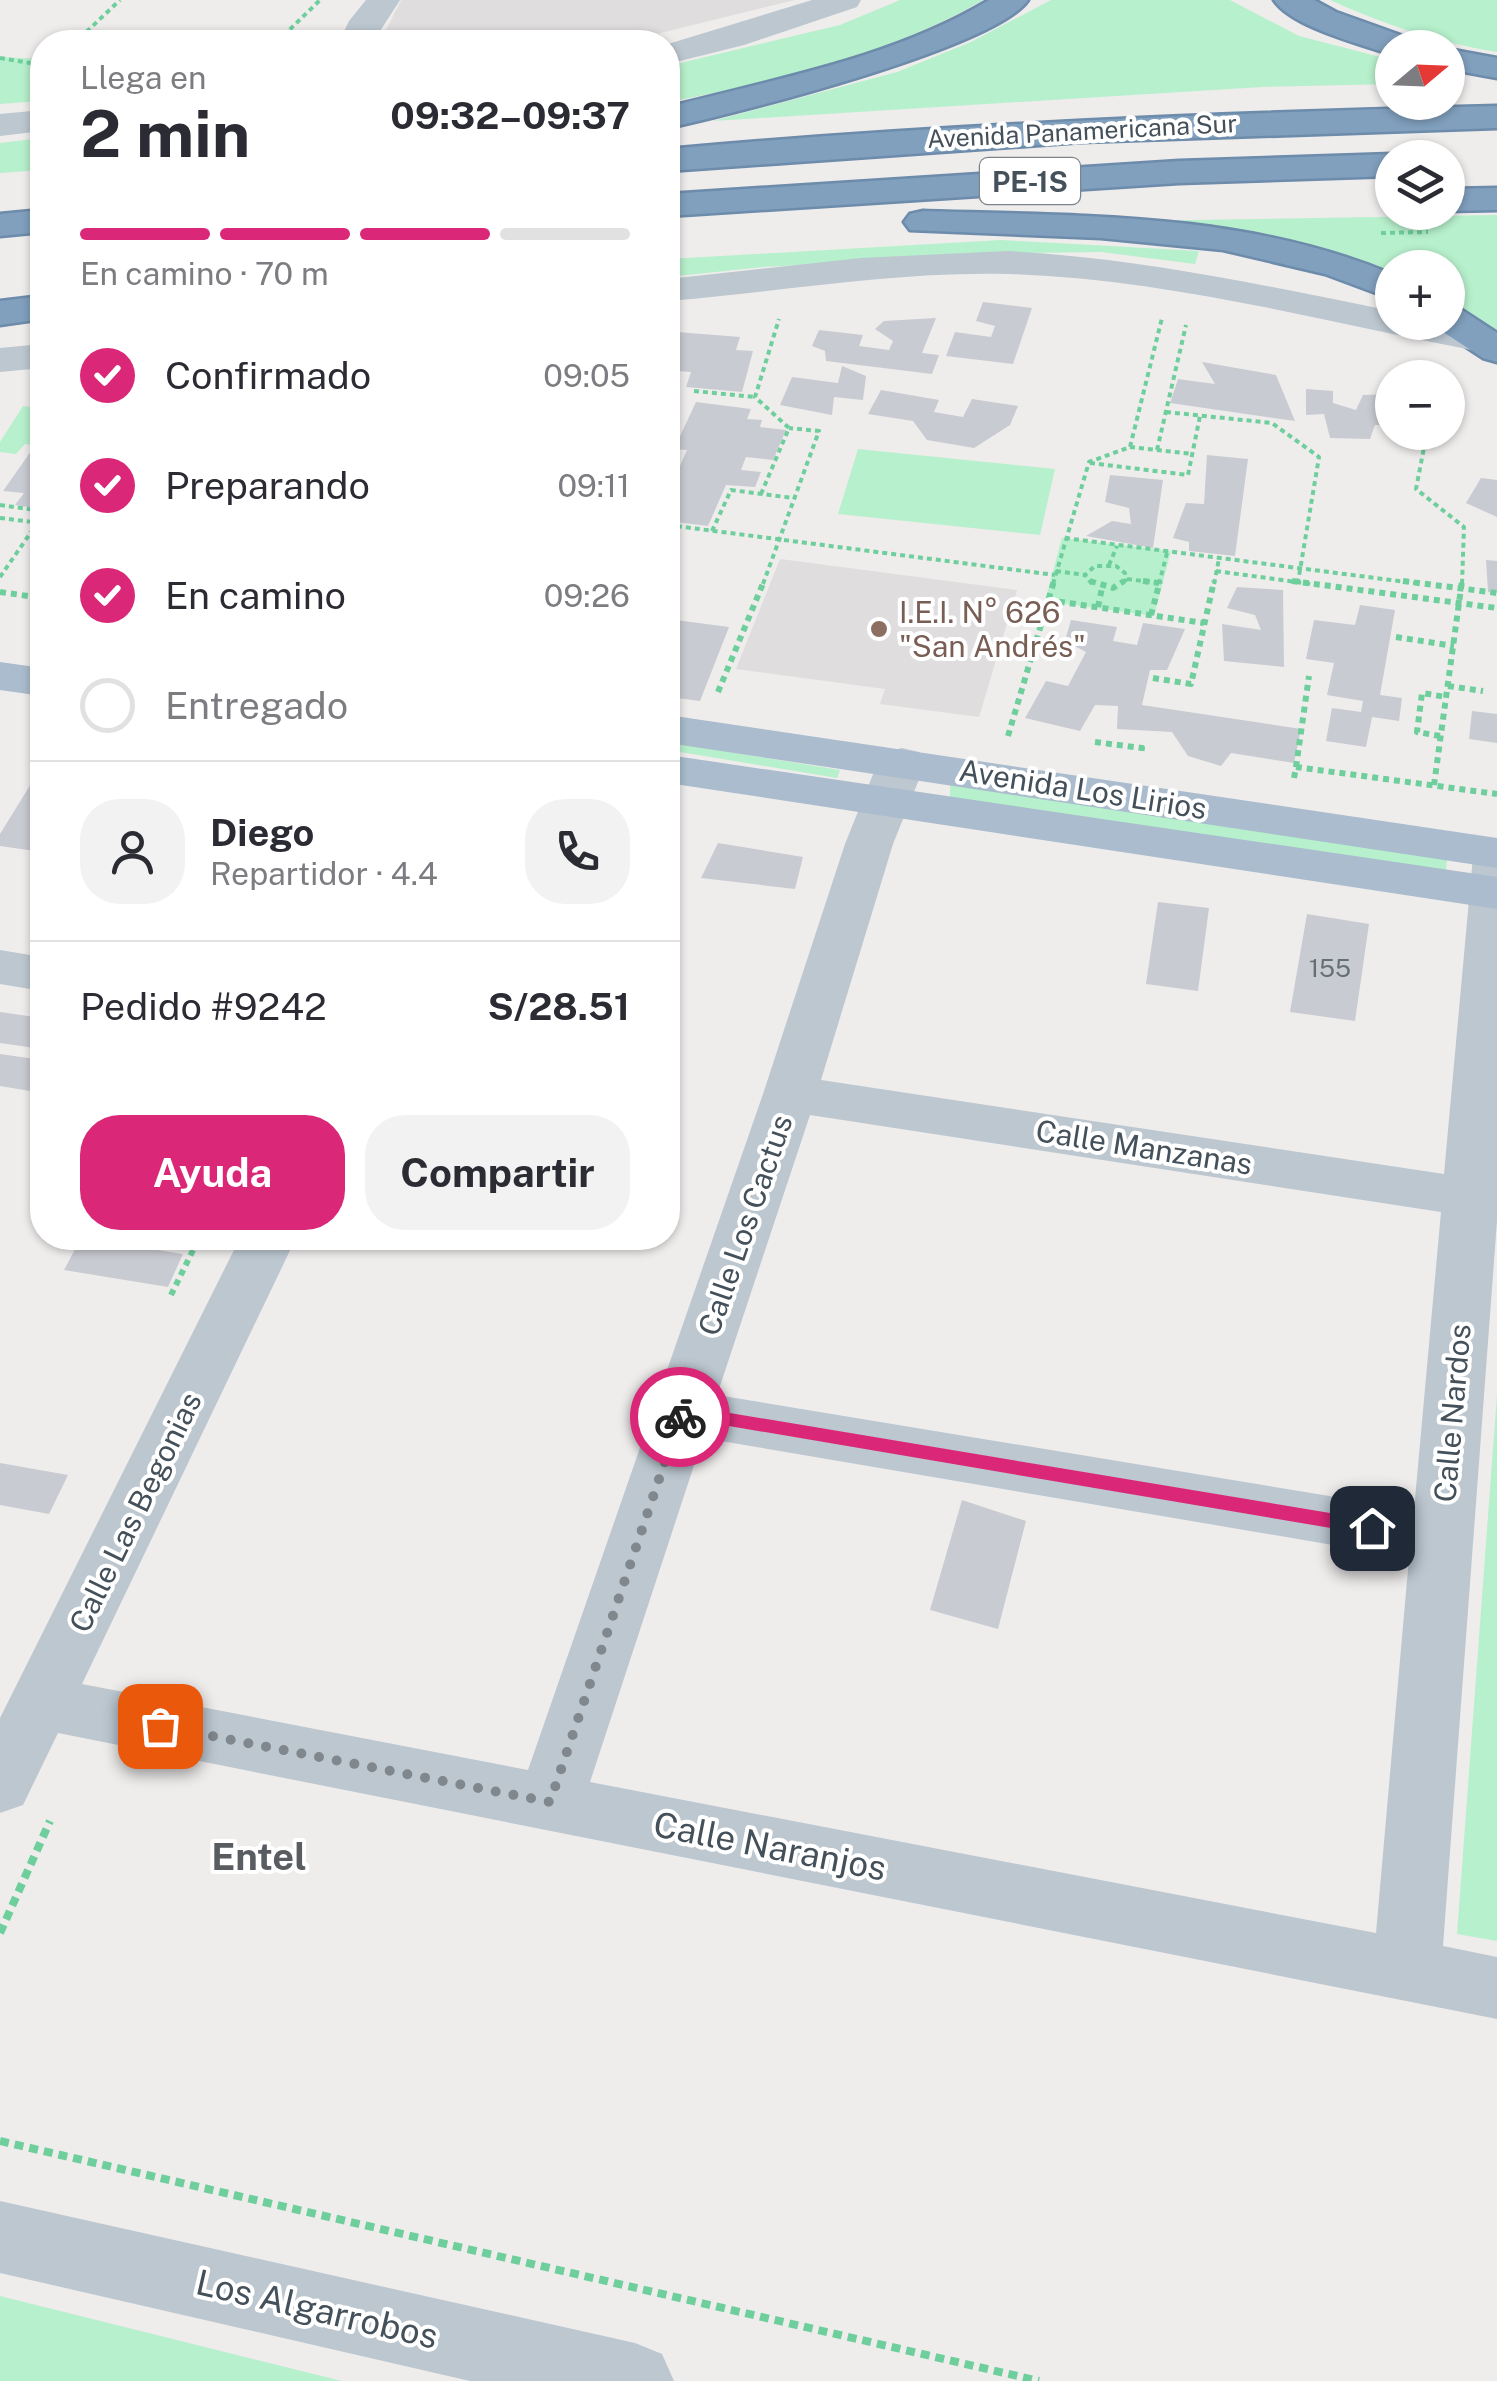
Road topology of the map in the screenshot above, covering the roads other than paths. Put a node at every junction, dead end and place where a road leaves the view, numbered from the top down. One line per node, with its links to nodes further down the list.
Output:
1 (384, 0): 5 (street)
2 (845, 0): 7 (street)
3 (1012, 0): 13 (highway)
4 (1290, 0): 6 (highway)
5 (362, 30)
6 (1375, 38)
7 (680, 51)
8 (1465, 63): 9 (highway)
9 (1497, 68)
10 (1497, 85): 11 (highway)
11 (1465, 88)
12 (1375, 96): 17 (highway)
13 (680, 115)
14 (1497, 117): 17 (highway, Avenida Panamericana Sur / PE-1S)
15 (30, 121): 16 (street)
16 (0, 125)
17 (904, 139): 18 (highway, Avenida Panamericana Sur / PE-1S)
18 (680, 159)
19 (1375, 166): 22 (highway, Avenida Panamericana Sur / PE-1S)
20 (1497, 199): 21 (highway)
21 (1465, 200)
22 (680, 204)
23 (1254, 207): 25 (highway)
24 (30, 221): 26 (highway)
25 (922, 222): 27 (highway); 30 (highway)
26 (0, 225)
27 (680, 239)
28 (30, 274): 29 (highway)
29 (0, 278)
30 (1375, 282)
31 (680, 289): 35 (street)
32 (30, 309): 33 (highway)
33 (0, 313)
34 (1465, 329): 35 (highway)
35 (1490, 345)
36 (30, 357): 37 (street)
37 (0, 360)
38 (0, 638): 39 (main road)
39 (30, 642)
40 (0, 676): 41 (main road)
41 (30, 680)
42 (680, 732): 44 (main road, Avenida Los Lirios)
43 (680, 770): 44 (main road, Avenida Los Lirios)
44 (895, 781): 45 (main road, Avenida Los Lirios); 45 (main road, Avenida Los Lirios); 48 (street, Calle Los Cactus)
45 (1496, 874): 49 (street, Calle Nardos)
46 (0, 966): 47 (street)
47 (30, 972)
48 (790, 1094): 49 (street, Calle Manzanas); 51 (street, Calle Los Cactus)
49 (1483, 1199): 52 (street, Calle Nardos)
50 (262, 1250): 53 (street, Calle Las Begonias)
51 (682, 1412): 52 (street); 55 (street, Calle Los Cactus)
52 (1440, 1539): 56 (street, Calle Nardos)
53 (43, 1703): 54 (street, Calle Las Begonias); 55 (street, Calle Naranjos)
54 (0, 1785)
55 (550, 1802): 56 (street, Calle Naranjos)
56 (1407, 1971): 57 (street, Calle Naranjos)
57 (1497, 1988)
58 (0, 2237): 59 (street, Los Algarrobos)
59 (635, 2381)

